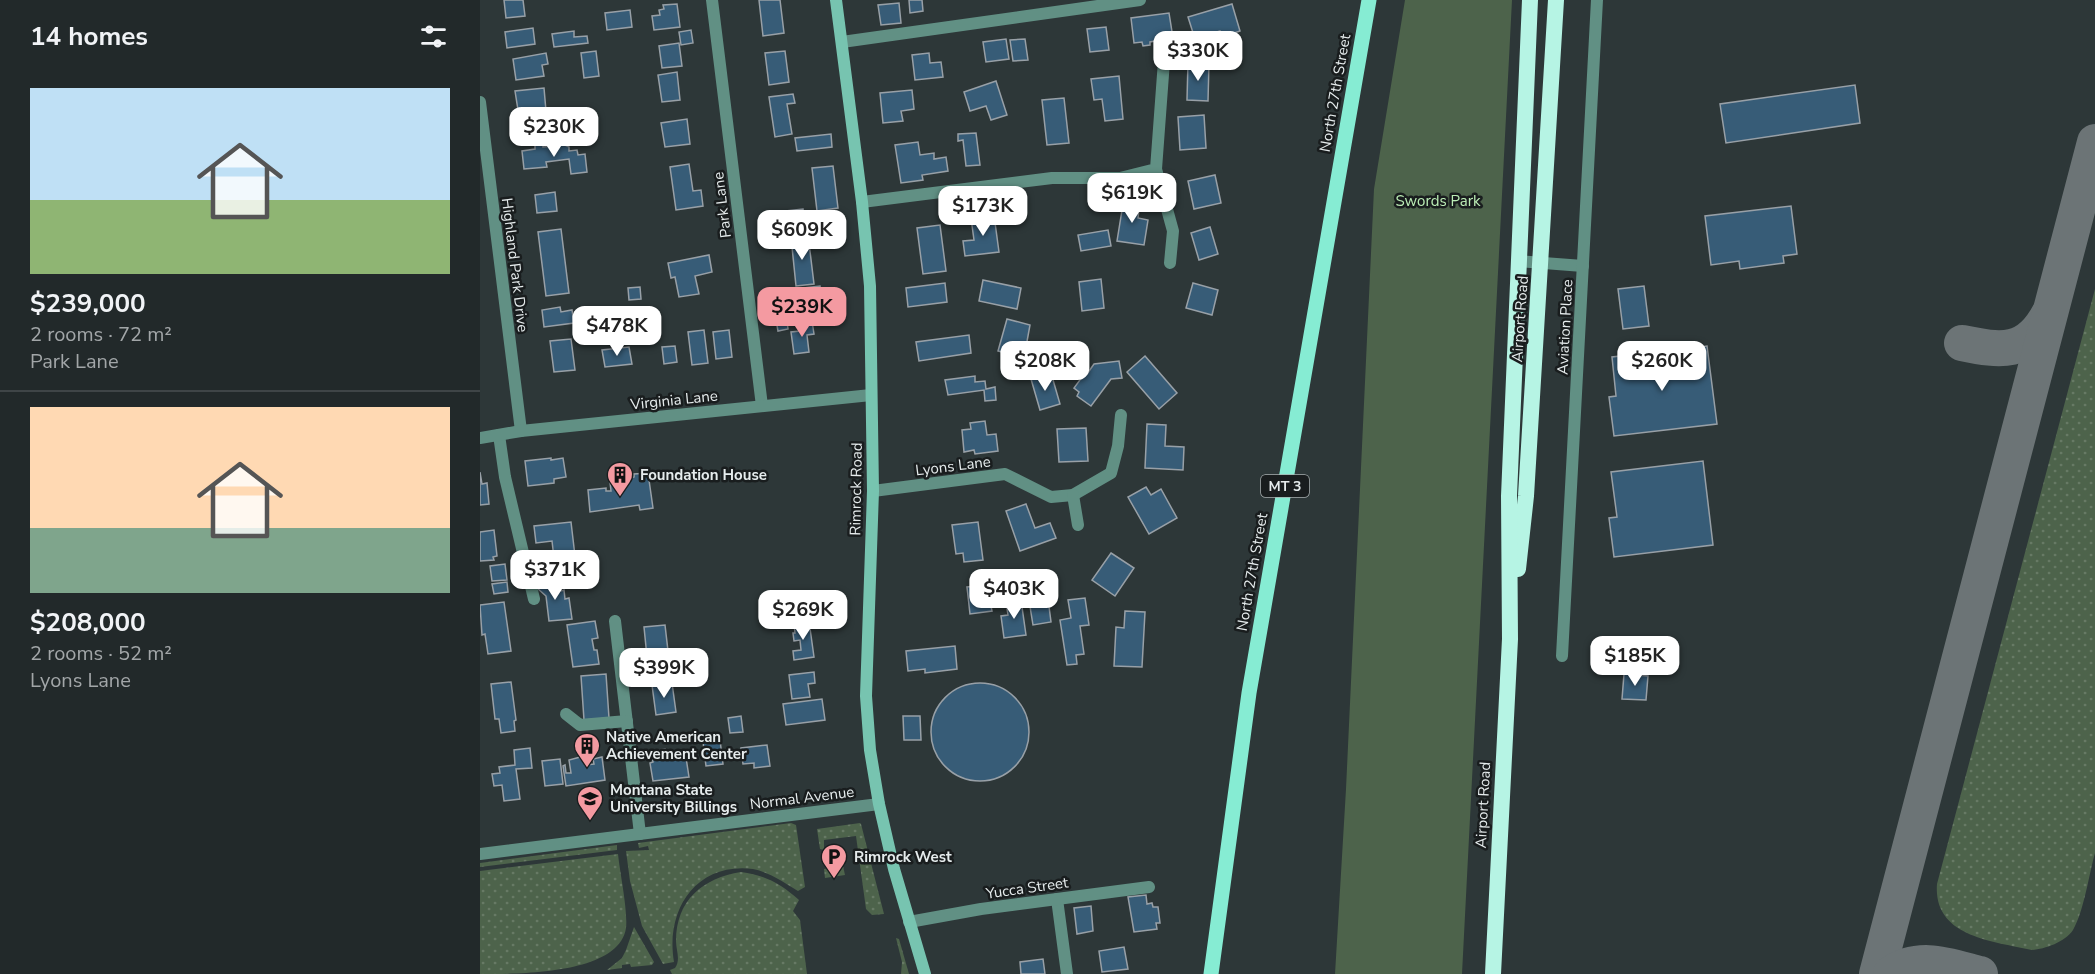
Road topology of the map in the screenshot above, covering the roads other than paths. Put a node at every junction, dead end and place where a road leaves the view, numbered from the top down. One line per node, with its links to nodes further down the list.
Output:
1 (712, 0): 19 (street, Park Lane)
2 (836, 0): 8 (main road, Rimrock Road)
3 (1140, 0): 8 (street)
4 (1369, 0): 41 (main road, North 27th Street / MT 3)
5 (1530, 0): 14 (highway, Airport Road)
6 (1557, 0): 16 (highway, Airport Road)
7 (1598, 0): 17 (street, Aviation Place)
8 (842, 42): 13 (main road, Rimrock Road)
9 (1164, 61): 11 (street)
10 (480, 102): 12 (street, Highland Park Drive)
11 (1156, 170): 13 (street); 15 (street)
12 (485, 186): 21 (street, Highland Park Drive)
13 (862, 202): 18 (main road, Rimrock Road)
14 (1518, 261): 16 (street); 29 (highway, Airport Road)
15 (1170, 263)
16 (1542, 263): 17 (street); 29 (highway, Airport Road)
17 (1583, 266): 30 (street, Aviation Place)
18 (871, 395): 19 (street, Virginia Lane); 24 (main road, Rimrock Road)
19 (762, 406): 21 (street, Virginia Lane)
20 (1121, 415): 25 (street)
21 (521, 431): 22 (street, Virginia Lane)
22 (499, 435): 23 (street, Virginia Lane); 27 (street)
23 (480, 438)
24 (873, 491): 25 (street, Lyons Lane); 33 (main road, Rimrock Road)
25 (1073, 495): 26 (street)
26 (1078, 525)
27 (534, 599)
28 (615, 621): 32 (street)
29 (1510, 639): 42 (highway, Airport Road)
30 (1562, 657)
31 (566, 714): 32 (street)
32 (627, 720): 34 (street)
33 (879, 804): 34 (street, Normal Avenue); 38 (main road, Rimrock Road)
34 (640, 834): 35 (street, Normal Avenue)
35 (480, 854)
36 (1149, 886): 37 (street, Yucca Street)
37 (1058, 899): 38 (street, Yucca Street); 40 (street)
38 (909, 922): 39 (main road, Rimrock Road)
39 (925, 974)
40 (1067, 974)
41 (1211, 974)
42 (1493, 974)

